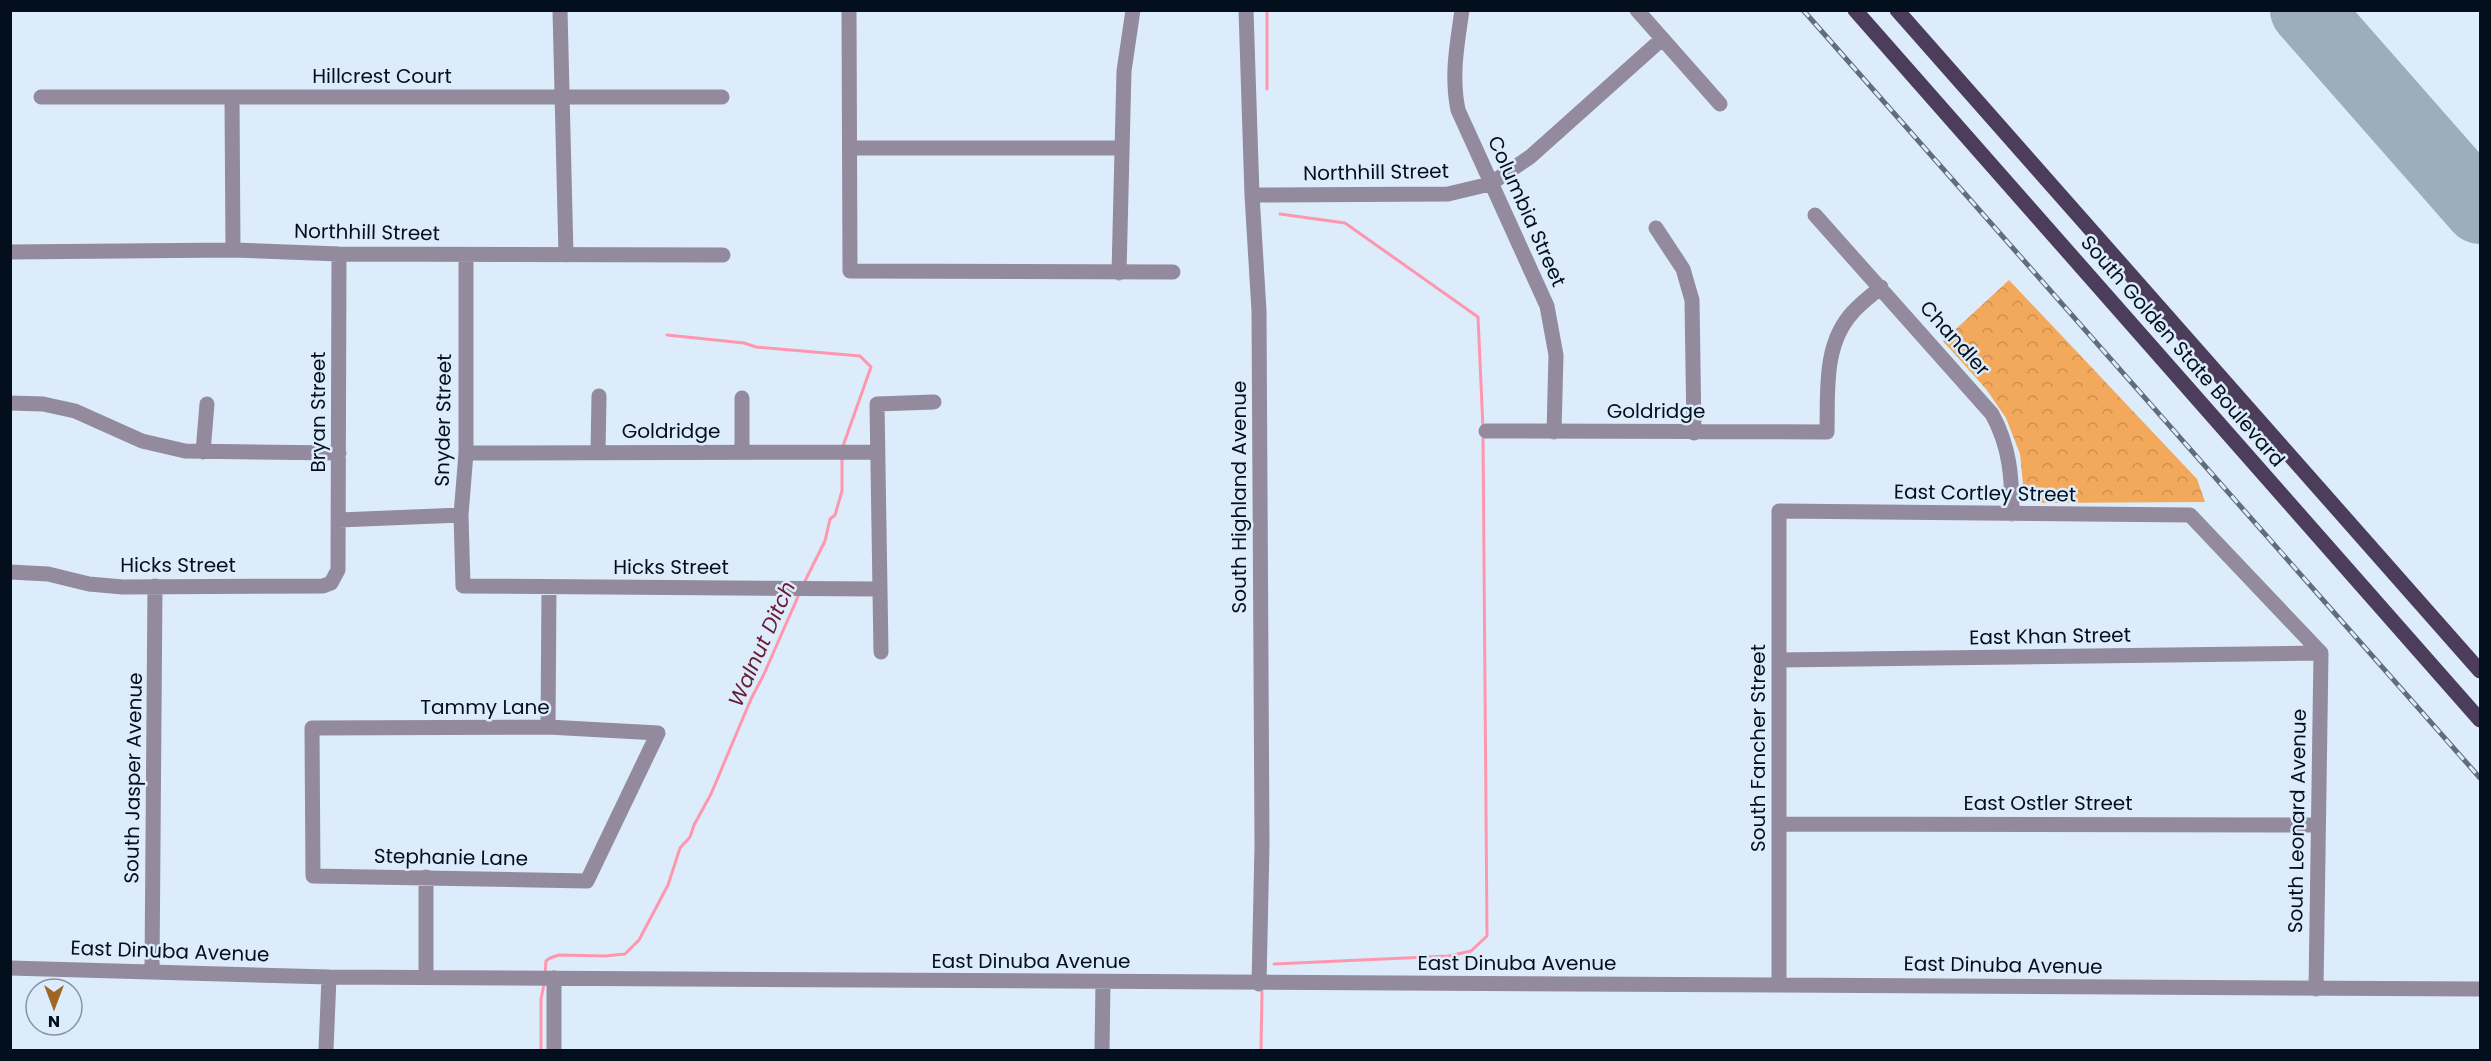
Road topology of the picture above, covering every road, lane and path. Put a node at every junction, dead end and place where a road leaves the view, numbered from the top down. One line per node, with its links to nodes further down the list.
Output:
1 (560, 10): 12 (street)
2 (849, 10): 15 (street)
3 (1133, 10): 16 (street)
4 (1246, 10): 18 (street, South Highland Avenue)
5 (1462, 10): 17 (street, Columbia Street)
6 (1637, 10): 9 (street)
7 (1855, 10): 58 (main road, South Golden State Boulevard)
8 (1897, 10): 57 (main road, South Golden State Boulevard)
9 (1662, 39): 14 (street); 17 (street, Northhill Street)
10 (41, 97): 11 (street, Hillcrest Court)
11 (232, 97): 12 (street, Hillcrest Court); 21 (street)
12 (564, 97): 13 (street, Hillcrest Court); 25 (street)
13 (722, 97)
14 (1720, 104)
15 (851, 148): 16 (street); 28 (street)
16 (1122, 148): 28 (street)
17 (1490, 184): 18 (street, Northhill Street); 36 (street, Columbia Street)
18 (1252, 195): 71 (street, South Highland Avenue)
19 (1815, 215): 29 (street, Chandler)
20 (1656, 228): 37 (street)
21 (233, 250): 22 (street, Northhill Street); 23 (street, Northhill Street)
22 (10, 252)
23 (339, 254): 24 (street, Northhill Street); 42 (street, Bryan Street)
24 (466, 255): 25 (street, Northhill Street); 43 (street, Snyder Street)
25 (566, 255): 26 (street, Northhill Street)
26 (723, 255)
27 (1173, 272): 28 (street)
28 (1119, 273)
29 (1881, 287): 37 (street, Goldridge); 45 (street, Chandler)
30 (599, 396): 39 (street)
31 (742, 398): 40 (street)
32 (934, 402): 41 (street)
33 (10, 403): 38 (street)
34 (207, 404): 38 (street)
35 (1486, 431): 36 (street, Goldridge)
36 (1554, 432): 37 (street, Goldridge)
37 (1694, 433)
38 (203, 452): 42 (street)
39 (598, 452): 40 (street, Goldridge); 43 (street, Goldridge)
40 (742, 452): 41 (street, Goldridge)
41 (877, 452): 53 (street)
42 (339, 453): 47 (street, Bryan Street)
43 (466, 453): 46 (street, Snyder Street)
44 (1779, 512): 45 (street, East Cortley Street); 56 (street, South Fancher Street)
45 (2012, 514): 55 (street, East Cortley Street)
46 (461, 515): 47 (street); 51 (street, Snyder Street)
47 (339, 520): 48 (street, Bryan Street)
48 (338, 570): 50 (street, Hicks Street)
49 (10, 572): 50 (street, Hicks Street)
50 (155, 586): 66 (street, South Jasper Avenue)
51 (463, 586): 52 (street, Hicks Street)
52 (549, 587): 53 (street, Hicks Street); 59 (street)
53 (880, 590): 54 (street)
54 (881, 652)
55 (2321, 653): 56 (street, East Khan Street); 61 (street, South Leonard Avenue)
56 (1779, 660): 60 (street, South Fancher Street)
57 (2481, 671)
58 (2481, 720)
59 (548, 727): 62 (street, Tammy Lane); 64 (street, Tammy Lane)
60 (1779, 824): 61 (street, East Ostler Street); 72 (street, South Fancher Street)
61 (2318, 825): 73 (street, South Leonard Avenue)
62 (313, 876): 63 (street, Stephanie Lane)
63 (426, 877): 64 (street, Stephanie Lane); 67 (street)
64 (587, 880)
65 (10, 968): 66 (street, East Dinuba Avenue)
66 (152, 970): 68 (street, East Dinuba Avenue)
67 (426, 976): 68 (street, East Dinuba Avenue); 69 (street, East Dinuba Avenue)
68 (329, 977): 75 (street)
69 (554, 978): 70 (street, East Dinuba Avenue); 76 (street)
70 (1102, 983): 71 (street, East Dinuba Avenue); 77 (street)
71 (1259, 984): 72 (street, East Dinuba Avenue)
72 (1779, 984): 73 (street, East Dinuba Avenue)
73 (2316, 989): 74 (street, East Dinuba Avenue)
74 (2481, 989)
75 (326, 1050)
76 (554, 1050)
77 (1102, 1050)

